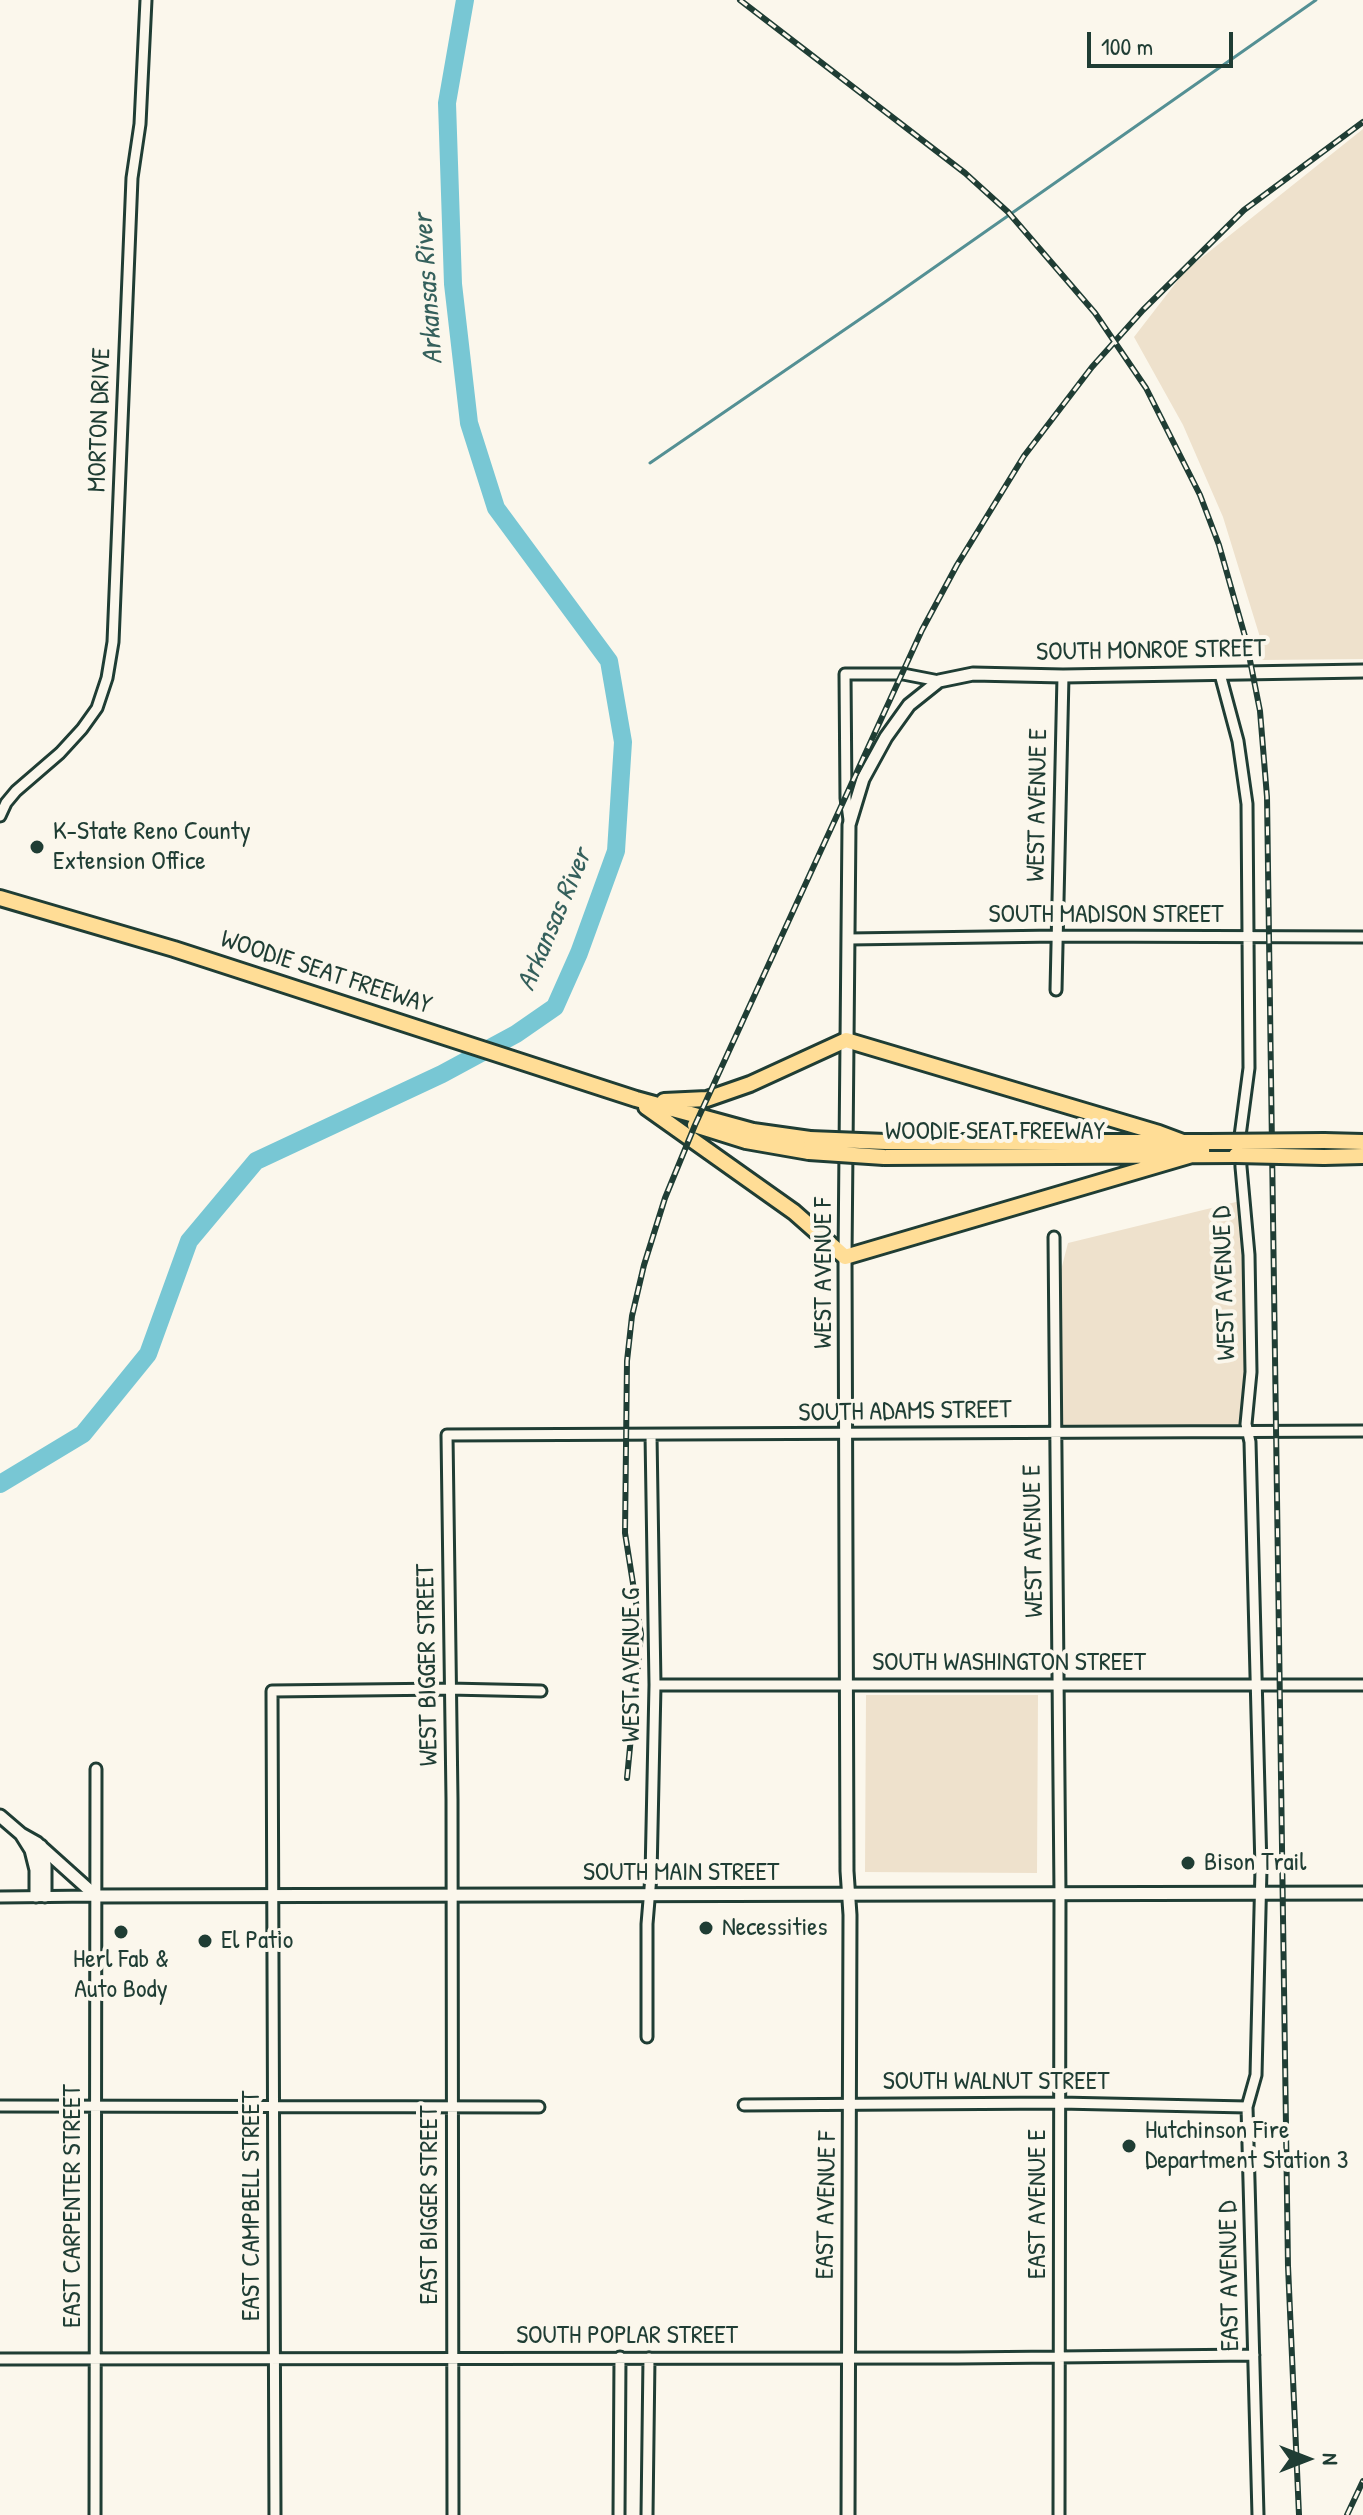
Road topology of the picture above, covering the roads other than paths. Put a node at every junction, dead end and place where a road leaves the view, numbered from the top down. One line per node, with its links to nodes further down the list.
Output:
1 (146, 0): 6 (street, MORTON DRIVE)
2 (1363, 671): 3 (street, SOUTH MONROE STREET)
3 (1220, 674): 4 (street, SOUTH MONROE STREET); 12 (street, WEST AVENUE D)
4 (1063, 676): 5 (street, SOUTH MONROE STREET); 10 (street, WEST AVENUE E)
5 (939, 681): 8 (street, WEST AVENUE F); 8 (street)
6 (3, 802): 7 (street)
7 (0, 816)
8 (849, 825): 13 (street, WEST AVENUE F)
9 (0, 898): 16 (main road, WOODIE SEAT FREEWAY)
10 (1057, 936): 12 (street, SOUTH MADISON STREET); 13 (street, SOUTH MADISON STREET); 14 (street, WEST AVENUE E)
11 (1363, 937): 12 (street, SOUTH MADISON STREET)
12 (1249, 938): 28 (street, WEST AVENUE D)
13 (849, 939): 15 (street, WEST AVENUE F)
14 (1056, 990)
15 (846, 1040): 16 (main road); 17 (main road); 25 (street, WEST AVENUE F)
16 (636, 1099): 19 (main road, WOODIE SEAT FREEWAY); 25 (main road)
17 (1183, 1142): 19 (main road, WOODIE SEAT FREEWAY, bridge); 20 (main road, WOODIE SEAT FREEWAY)
18 (1363, 1142): 21 (main road, WOODIE SEAT FREEWAY)
19 (809, 1145): 22 (main road, WOODIE SEAT FREEWAY, bridge)
20 (1210, 1149): 21 (main road, WOODIE SEAT FREEWAY, bridge); 22 (main road, WOODIE SEAT FREEWAY)
21 (1324, 1149): 23 (main road, WOODIE SEAT FREEWAY)
22 (1192, 1155): 25 (main road)
23 (1363, 1156)
24 (1054, 1237): 27 (street, WEST AVENUE E)
25 (845, 1257): 31 (street, WEST AVENUE F)
26 (1363, 1431): 28 (street, SOUTH ADAMS STREET)
27 (1055, 1432): 28 (street, SOUTH ADAMS STREET); 31 (street, SOUTH ADAMS STREET); 34 (street, WEST AVENUE E)
28 (1247, 1432): 36 (street, WEST AVENUE D)
29 (447, 1435): 30 (street, SOUTH ADAMS STREET); 37 (street, WEST BIGGER STREET)
30 (651, 1435): 31 (street, SOUTH ADAMS STREET); 32 (street, WEST AVENUE G)
31 (848, 1435): 33 (street, WEST AVENUE F)
32 (655, 1685): 33 (street, SOUTH WASHINGTON STREET); 47 (street, WEST AVENUE G)
33 (848, 1685): 34 (street, SOUTH WASHINGTON STREET); 48 (street, WEST AVENUE F)
34 (1058, 1685): 36 (street, SOUTH WASHINGTON STREET); 43 (street, WEST AVENUE E)
35 (1363, 1685): 36 (street, SOUTH WASHINGTON STREET)
36 (1257, 1686): 44 (street, WEST AVENUE D)
37 (449, 1689): 38 (street); 46 (street, WEST BIGGER STREET); 51 (street, EAST CAMPBELL STREET)
38 (541, 1691)
39 (96, 1769): 50 (street, EAST CARPENTER STREET)
40 (0, 1816): 41 (street)
41 (21, 1834): 42 (street); 49 (street)
42 (41, 1846): 49 (street); 50 (street)
43 (1060, 1893): 44 (street, SOUTH MAIN STREET); 48 (street, SOUTH MAIN STREET); 54 (street, EAST AVENUE E)
44 (1260, 1893): 45 (street, SOUTH MAIN STREET); 62 (street, EAST AVENUE D)
45 (1363, 1893)
46 (452, 1895): 47 (street, SOUTH MAIN STREET); 51 (street, SOUTH MAIN STREET); 57 (street, EAST BIGGER STREET)
47 (650, 1895): 48 (street, SOUTH MAIN STREET); 53 (street, WEST AVENUE G)
48 (849, 1895): 55 (street, EAST AVENUE F)
49 (40, 1896): 50 (street, SOUTH MAIN STREET); 52 (street, SOUTH MAIN STREET)
50 (96, 1896): 51 (street, SOUTH MAIN STREET); 60 (street, EAST CARPENTER STREET)
51 (273, 1896): 56 (street, EAST CAMPBELL STREET)
52 (0, 1897)
53 (647, 2037)
54 (1060, 2103): 55 (street, SOUTH WALNUT STREET); 62 (street, SOUTH WALNUT STREET); 64 (street, EAST AVENUE E)
55 (850, 2104): 58 (street, SOUTH WALNUT STREET); 69 (street, EAST AVENUE F)
56 (274, 2105): 57 (street); 60 (street); 66 (street, EAST CAMPBELL STREET)
57 (453, 2105): 61 (street); 67 (street, EAST BIGGER STREET)
58 (744, 2105)
59 (0, 2106): 60 (street)
60 (95, 2106): 71 (street, EAST CARPENTER STREET)
61 (539, 2107)
62 (1247, 2107): 63 (street, EAST AVENUE D)
63 (1254, 2355): 64 (street, SOUTH POPLAR STREET); 79 (street, EAST AVENUE D)
64 (1060, 2356): 69 (street, SOUTH POPLAR STREET); 78 (street, EAST AVENUE E)
65 (620, 2357): 67 (street, SOUTH POPLAR STREET); 68 (street, SOUTH POPLAR STREET); 75 (street)
66 (275, 2358): 67 (street, SOUTH POPLAR STREET); 71 (street, SOUTH POPLAR STREET); 73 (street, EAST CAMPBELL STREET)
67 (451, 2358): 74 (street, EAST BIGGER STREET)
68 (649, 2358): 69 (street, SOUTH POPLAR STREET); 76 (street)
69 (847, 2358): 77 (street, EAST AVENUE F)
70 (0, 2359): 71 (street, SOUTH POPLAR STREET)
71 (95, 2359): 72 (street, EAST CARPENTER STREET)
72 (95, 2515)
73 (275, 2515)
74 (453, 2515)
75 (619, 2515)
76 (647, 2515)
77 (848, 2515)
78 (1059, 2515)
79 (1258, 2515)

